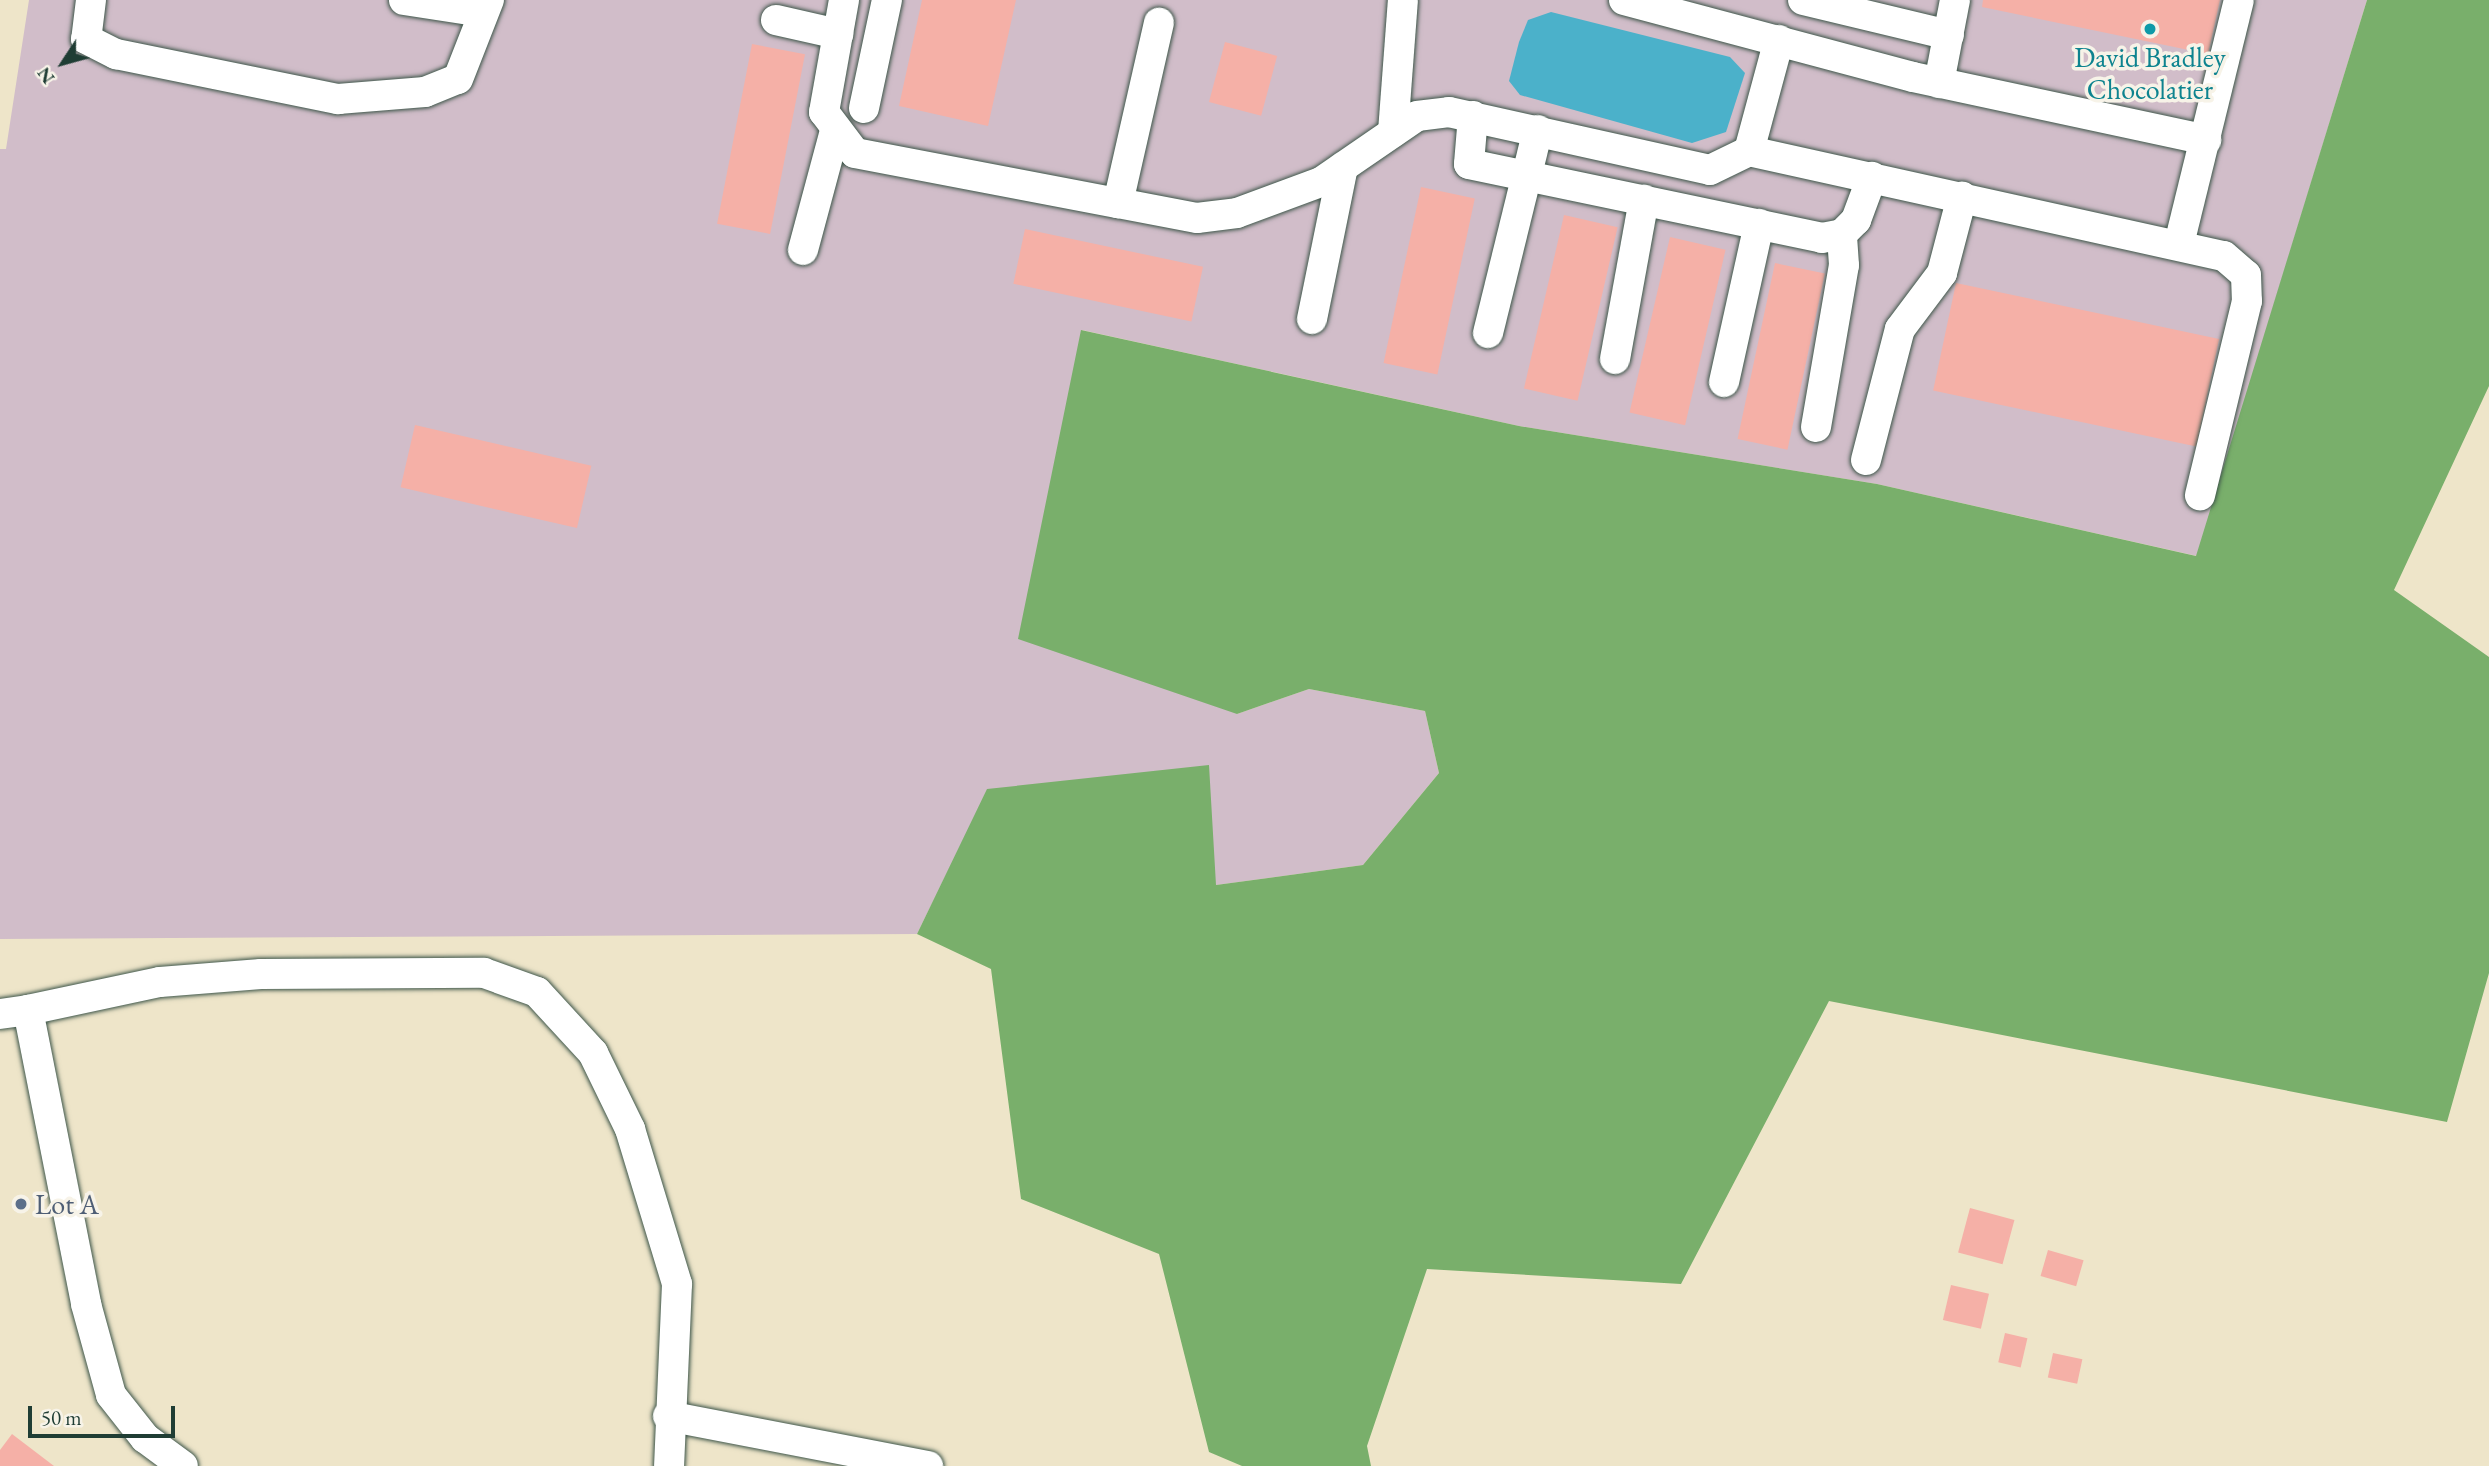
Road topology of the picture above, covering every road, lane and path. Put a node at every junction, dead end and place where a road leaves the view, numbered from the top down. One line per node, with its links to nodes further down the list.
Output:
1 (91, 0): 9 (lane)
2 (404, 0): 9 (lane)
3 (1403, 0): 21 (lane)
4 (1624, 0): 11 (lane)
5 (1803, 0): 15 (lane)
6 (1955, 0): 15 (lane)
7 (2239, 0): 23 (lane)
8 (844, 1): 10 (lane); 14 (lane)
9 (486, 6)
10 (886, 6): 18 (lane)
11 (1701, 10): 16 (lane)
12 (776, 20): 14 (lane)
13 (1159, 23): 32 (lane)
14 (838, 34): 22 (lane)
15 (1949, 35): 17 (lane)
16 (1779, 40): 17 (lane); 24 (lane)
17 (1938, 83): 23 (lane)
18 (863, 108)
19 (1473, 116): 20 (lane); 21 (lane); 28 (lane)
20 (1538, 130): 25 (lane); 28 (lane)
21 (1393, 132): 26 (lane)
22 (834, 134): 32 (lane); 37 (lane)
23 (2206, 140): 36 (lane)
24 (1749, 151): 27 (lane); 29 (lane)
25 (1634, 152): 27 (lane); 31 (lane)
26 (1343, 167): 32 (lane); 38 (lane)
27 (1714, 169): 33 (lane)
28 (1526, 176): 31 (lane); 39 (lane)
29 (1872, 177): 30 (lane); 35 (lane)
30 (1962, 197): 36 (lane); 43 (lane)
31 (1633, 198): 33 (lane); 40 (lane)
32 (1118, 203)
33 (1700, 211): 34 (lane)
34 (1759, 224): 35 (lane); 41 (lane)
35 (1842, 234): 42 (lane)
36 (2179, 244): 44 (lane)
37 (803, 250)
38 (1312, 319)
39 (1488, 333)
40 (1615, 359)
41 (1724, 382)
42 (1816, 426)
43 (1866, 460)
44 (2200, 495)
45 (14, 1012): 46 (lane); 47 (lane)
46 (668, 1416): 48 (lane); 49 (lane)
47 (183, 1466)
48 (669, 1466)
49 (928, 1466)

